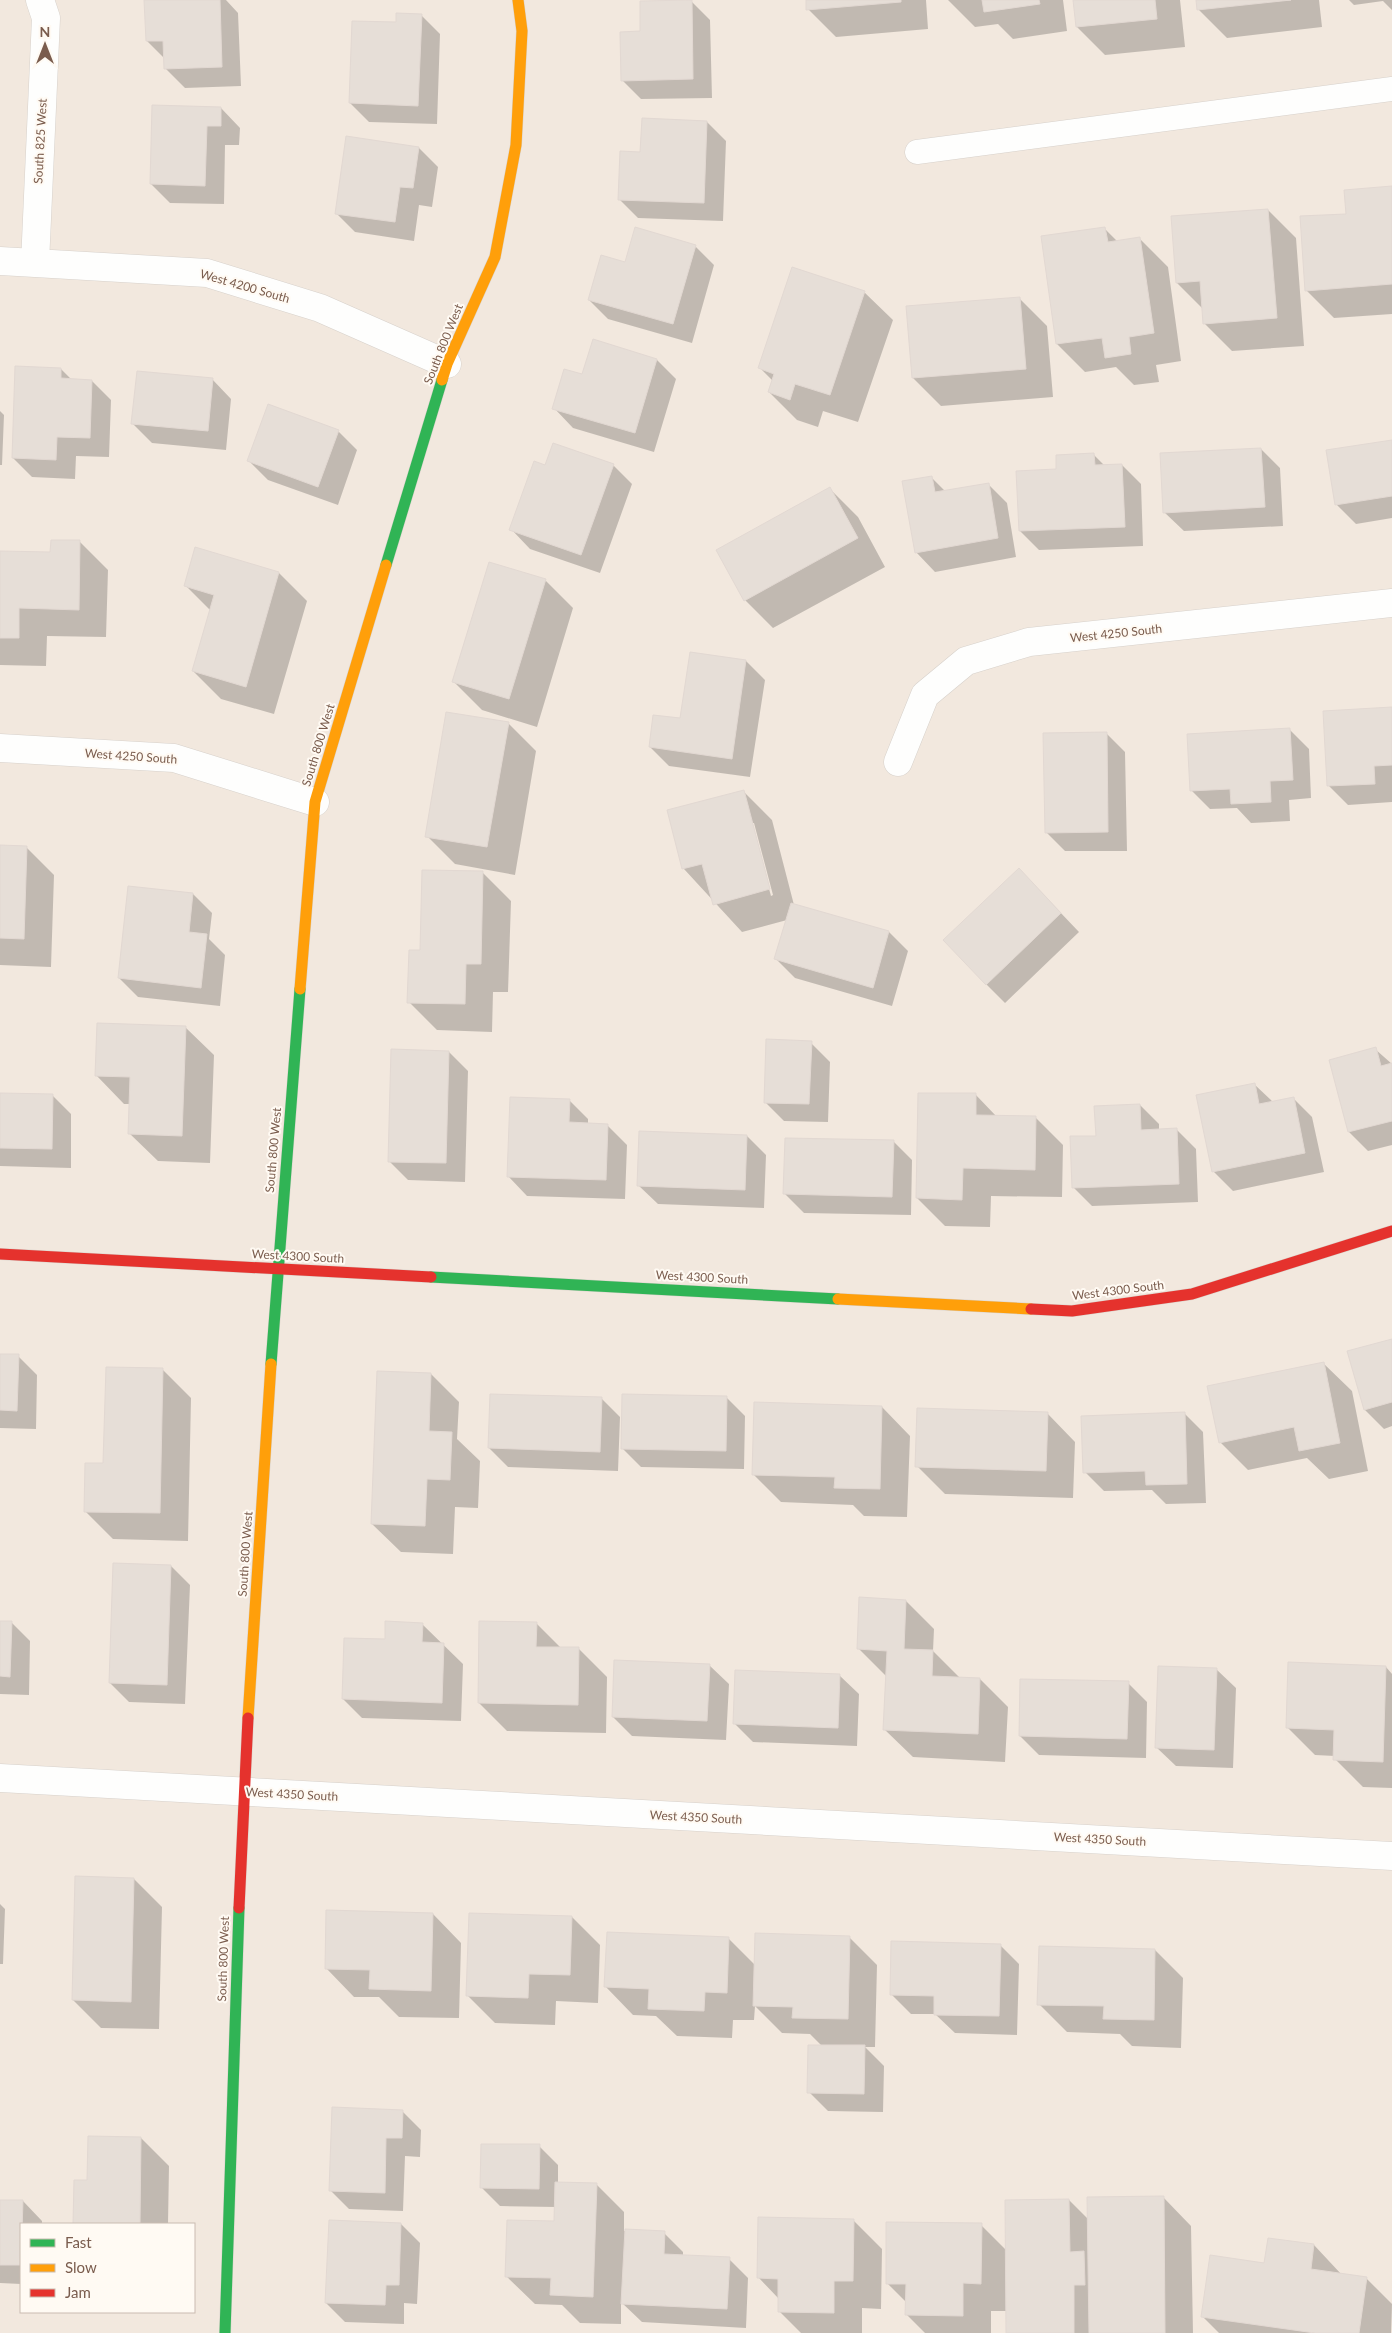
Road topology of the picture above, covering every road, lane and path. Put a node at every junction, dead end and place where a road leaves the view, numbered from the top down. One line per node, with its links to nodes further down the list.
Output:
1 (518, 0): 7 (street, South 800 West)
2 (43, 9): 6 (street, South 825 West)
3 (1392, 89): 4 (lane)
4 (917, 152)
5 (0, 262): 6 (street, West 4200 South)
6 (35, 263): 7 (street, West 4200 South)
7 (448, 364): 11 (street, South 800 West)
8 (1392, 603): 10 (street, West 4250 South)
9 (0, 748): 11 (street, West 4250 South)
10 (898, 762)
11 (315, 802): 14 (street, South 800 West)
12 (1392, 1231): 14 (street, West 4300 South)
13 (0, 1254): 14 (street, West 4300 South)
14 (278, 1269): 16 (street, South 800 West)
15 (0, 1778): 16 (street, West 4350 South)
16 (243, 1792): 17 (street, West 4350 South); 18 (street, South 800 West)
17 (1392, 1856)
18 (225, 2333)

